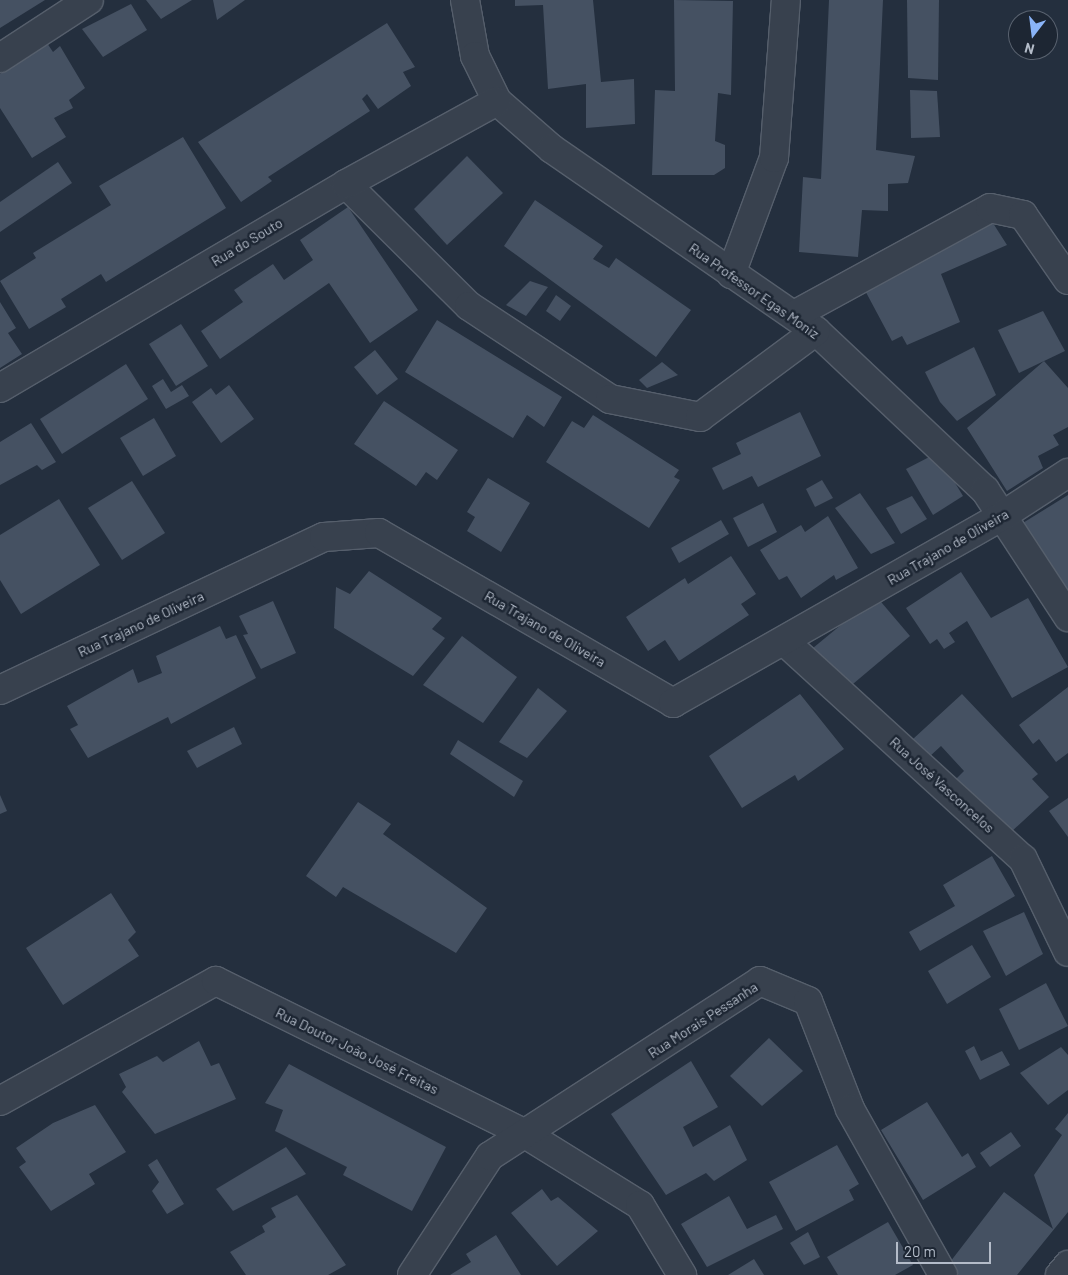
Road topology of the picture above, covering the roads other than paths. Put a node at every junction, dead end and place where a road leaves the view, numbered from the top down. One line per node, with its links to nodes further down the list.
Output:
1 (89, 0): 4 (street)
2 (465, 0): 5 (street, Rua Professor Egas Moniz)
3 (786, 0): 7 (street)
4 (0, 58)
5 (497, 101): 6 (street, Rua do Souto); 7 (street, Rua Professor Egas Moniz)
6 (346, 184): 9 (street); 10 (street, Rua do Souto)
7 (731, 274): 9 (street, Rua Professor Egas Moniz)
8 (1068, 280): 9 (street)
9 (805, 323): 12 (street, Rua Professor Egas Moniz)
10 (0, 388)
11 (1068, 473): 12 (street, Rua Trajano de Oliveira)
12 (1002, 516): 13 (street, Rua Professor Egas Moniz); 14 (street, Rua Trajano de Oliveira)
13 (1068, 617)
14 (784, 641): 15 (street, Rua Trajano de Oliveira); 16 (street, Rua José Vasconcelos)
15 (0, 690)
16 (1068, 952)
17 (0, 1101): 18 (street, Rua Doutor João José Freitas)
18 (527, 1135): 20 (street, Rua Morais Pessanha); 21 (street, Rua Doutor João José Freitas); 22 (street, Rua Morais Pessanha)
19 (1068, 1265): 23 (street)
20 (412, 1275)
21 (682, 1275)
22 (943, 1275)
23 (1060, 1275)

